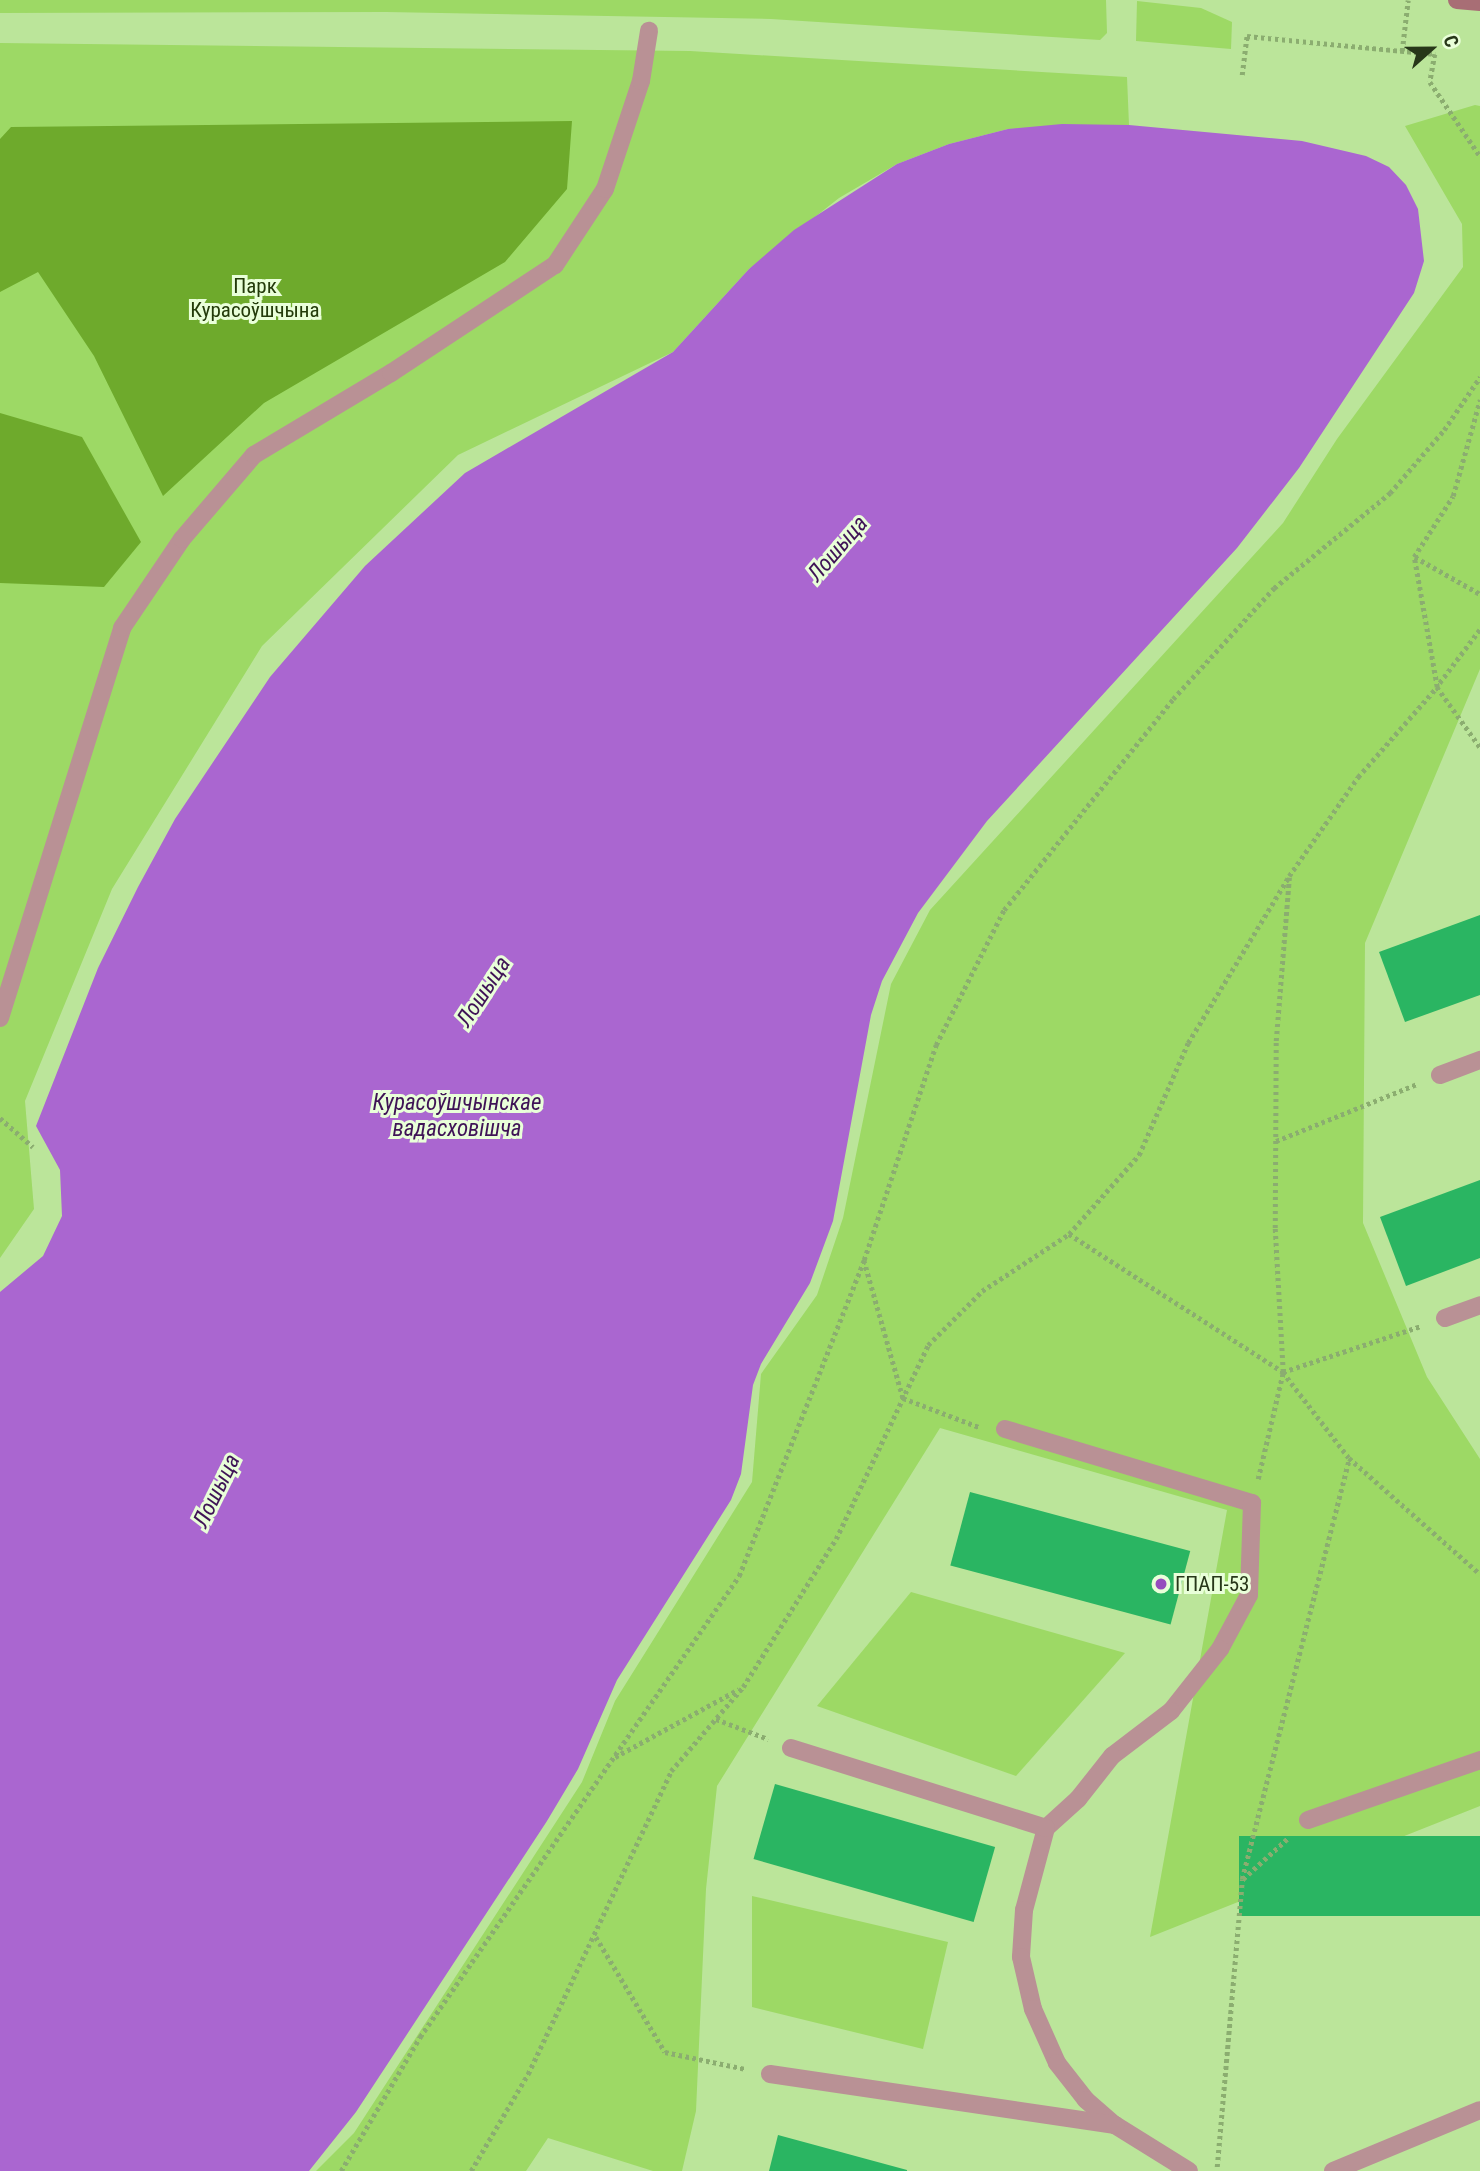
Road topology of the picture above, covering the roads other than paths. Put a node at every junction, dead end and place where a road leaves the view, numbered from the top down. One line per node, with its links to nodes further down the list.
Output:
1 (1457, 0): 2 (main road)
2 (1480, 2)
3 (649, 32): 4 (street)
4 (0, 1018)
5 (1480, 1060): 6 (street)
6 (1440, 1075)
7 (1480, 1305): 8 (street)
8 (1445, 1318)
9 (1004, 1429): 13 (street)
10 (791, 1748): 13 (street)
11 (1480, 1760): 12 (street)
12 (1308, 1820)
13 (1046, 1828): 16 (street)
14 (771, 2074): 16 (street)
15 (1480, 2110): 18 (street)
16 (1115, 2125): 17 (street)
17 (1189, 2171)
18 (1333, 2171)

